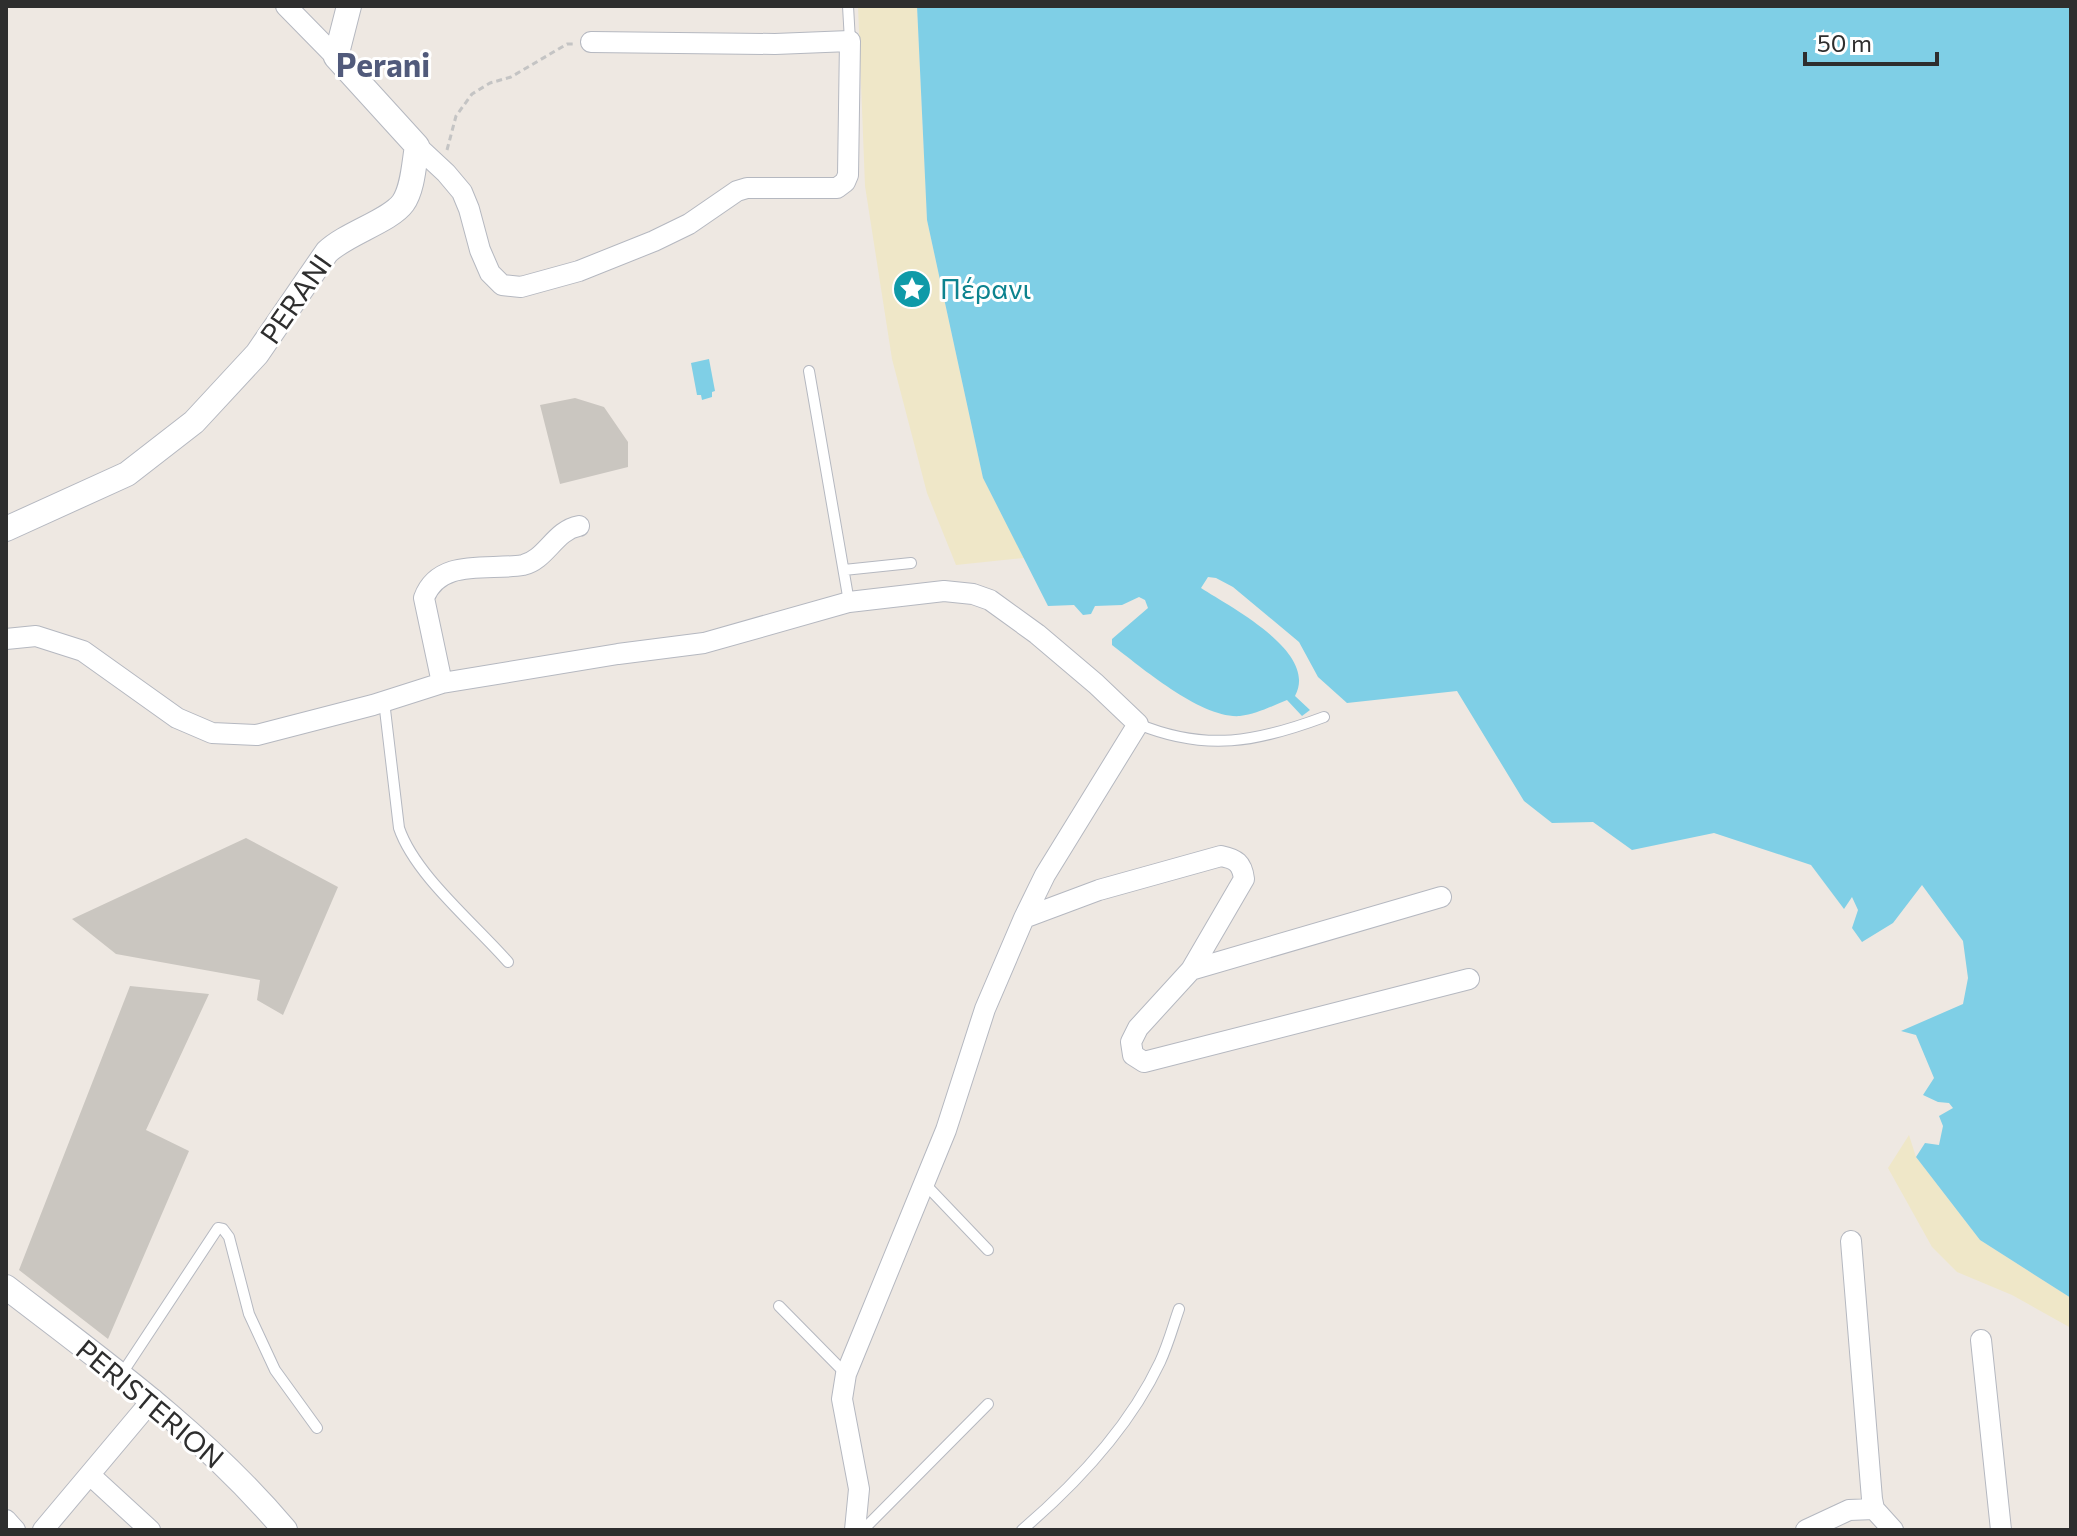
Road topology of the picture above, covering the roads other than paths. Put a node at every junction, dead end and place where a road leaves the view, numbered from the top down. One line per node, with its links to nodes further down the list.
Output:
1 (286, 6): 6 (street)
2 (349, 6): 6 (street)
3 (848, 6): 4 (lane)
4 (850, 41): 5 (street); 7 (street)
5 (591, 42)
6 (336, 57): 7 (street)
7 (417, 146): 10 (street, PERANI)
8 (809, 371): 12 (lane)
9 (579, 526): 15 (street)
10 (6, 529)
11 (911, 563): 12 (lane)
12 (844, 570): 13 (lane)
13 (849, 602): 15 (street); 18 (street)
14 (6, 639): 16 (street)
15 (442, 683): 16 (street)
16 (384, 701): 21 (lane)
17 (1324, 717): 18 (lane)
18 (1138, 724): 20 (street)
19 (1441, 897): 22 (street)
20 (1024, 918): 22 (street); 24 (street)
21 (508, 962)
22 (1191, 970): 23 (street)
23 (1469, 979)
24 (924, 1183): 26 (lane); 31 (street)
25 (1851, 1241): 37 (street)
26 (988, 1250)
27 (6, 1287): 32 (street, PERISTERION)
28 (779, 1306): 31 (lane)
29 (1179, 1309): 45 (lane)
30 (1981, 1340): 48 (street)
31 (846, 1374): 43 (street)
32 (121, 1375): 33 (street, PERISTERION); 35 (lane)
33 (153, 1399): 36 (street); 42 (street, PERISTERION)
34 (988, 1404): 44 (lane)
35 (317, 1428)
36 (90, 1475): 40 (street); 41 (street)
37 (1874, 1509): 46 (street); 47 (street)
38 (6, 1520): 39 (street)
39 (15, 1530)
40 (43, 1530)
41 (150, 1530)
42 (285, 1530)
43 (855, 1530)
44 (863, 1530)
45 (1022, 1530)
46 (1806, 1530)
47 (1893, 1530)
48 (2001, 1530)

